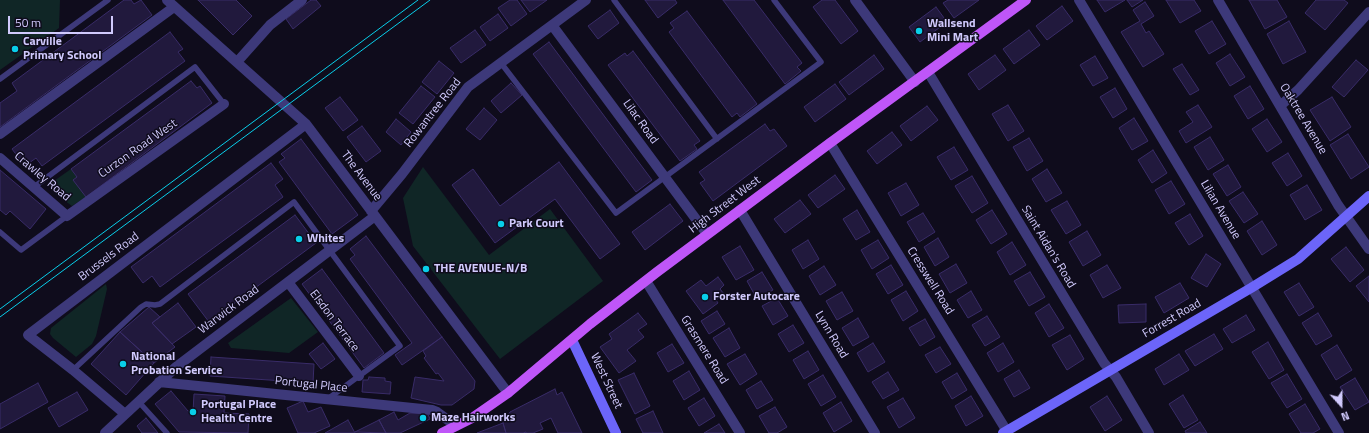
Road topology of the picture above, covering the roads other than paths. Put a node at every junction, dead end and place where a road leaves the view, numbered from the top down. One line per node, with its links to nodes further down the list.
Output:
1 (108, 0): 16 (lane)
2 (302, 0): 13 (street)
3 (586, 0): 12 (street, Rowantree Road)
4 (614, 0): 22 (lane)
5 (774, 0): 22 (lane)
6 (855, 0): 17 (street)
7 (1026, 0): 15 (main road, High Street West)
8 (1079, 0): 38 (street, Lilian Avenue)
9 (1218, 0): 19 (street, Oaktree Avenue)
10 (171, 3): 13 (street, The Avenue); 21 (street)
11 (1369, 12): 19 (street)
12 (552, 25): 14 (street, Rowantree Road); 25 (street, Lilac Road)
13 (237, 62): 20 (street, The Avenue)
14 (501, 63): 25 (lane); 29 (street, Rowantree Road)
15 (928, 72): 17 (main road, High Street West); 41 (street, Saint Aidan's Road)
16 (0, 79)
17 (915, 82): 23 (main road, High Street West)
18 (224, 104): 26 (lane); 30 (street, Curzon Road West)
19 (1280, 106): 31 (street, Oaktree Avenue)
20 (306, 124): 29 (street, The Avenue); 40 (street, Brussels Road)
21 (0, 134)
22 (717, 139): 25 (lane)
23 (830, 143): 28 (main road, High Street West); 49 (street, Cresswell Road)
24 (0, 158): 26 (street, Crawley Road)
25 (665, 178): 33 (street, Lilac Road)
26 (34, 187): 30 (street, Crawley Road)
27 (1369, 196): 31 (street, Forrest Road)
28 (740, 210): 33 (main road, High Street West); 55 (street, Lynn Road)
29 (373, 213): 35 (street, Warwick Road); 44 (street, The Avenue)
30 (67, 216): 32 (lane)
31 (1345, 217): 34 (street, Oaktree Avenue); 38 (street, Forrest Road)
32 (0, 232)
33 (707, 234): 36 (main road, High Street West)
34 (1369, 249)
35 (329, 250): 37 (street, Warwick Road); 40 (lane); 42 (lane)
36 (646, 281): 39 (main road, High Street West); 54 (street, Grasmere Road)
37 (288, 282): 42 (street, Elsdon Terrace); 43 (street, Warwick Road)
38 (1251, 288): 41 (street, Forrest Road); 57 (street, Lilian Avenue)
39 (572, 340): 44 (main road, High Street West); 53 (street, West Street)
40 (73, 370): 47 (street, Brussels Road)
41 (1110, 370): 49 (street, Forrest Road); 56 (street, Saint Aidan's Road)
42 (359, 376): 45 (lane)
43 (159, 382): 45 (street, Portugal Place); 46 (street, Warwick Road)
44 (508, 393): 48 (main road, High Street West)
45 (328, 400): 48 (street, Portugal Place)
46 (138, 401): 47 (street, Warwick Road); 51 (lane)
47 (125, 414): 50 (street, Warwick Road)
48 (456, 426): 52 (main road, High Street West)
49 (1006, 432)
50 (105, 433)
51 (167, 433)
52 (442, 433)
53 (616, 433)
54 (740, 433)
55 (875, 433)
56 (1149, 433)
57 (1339, 433)

